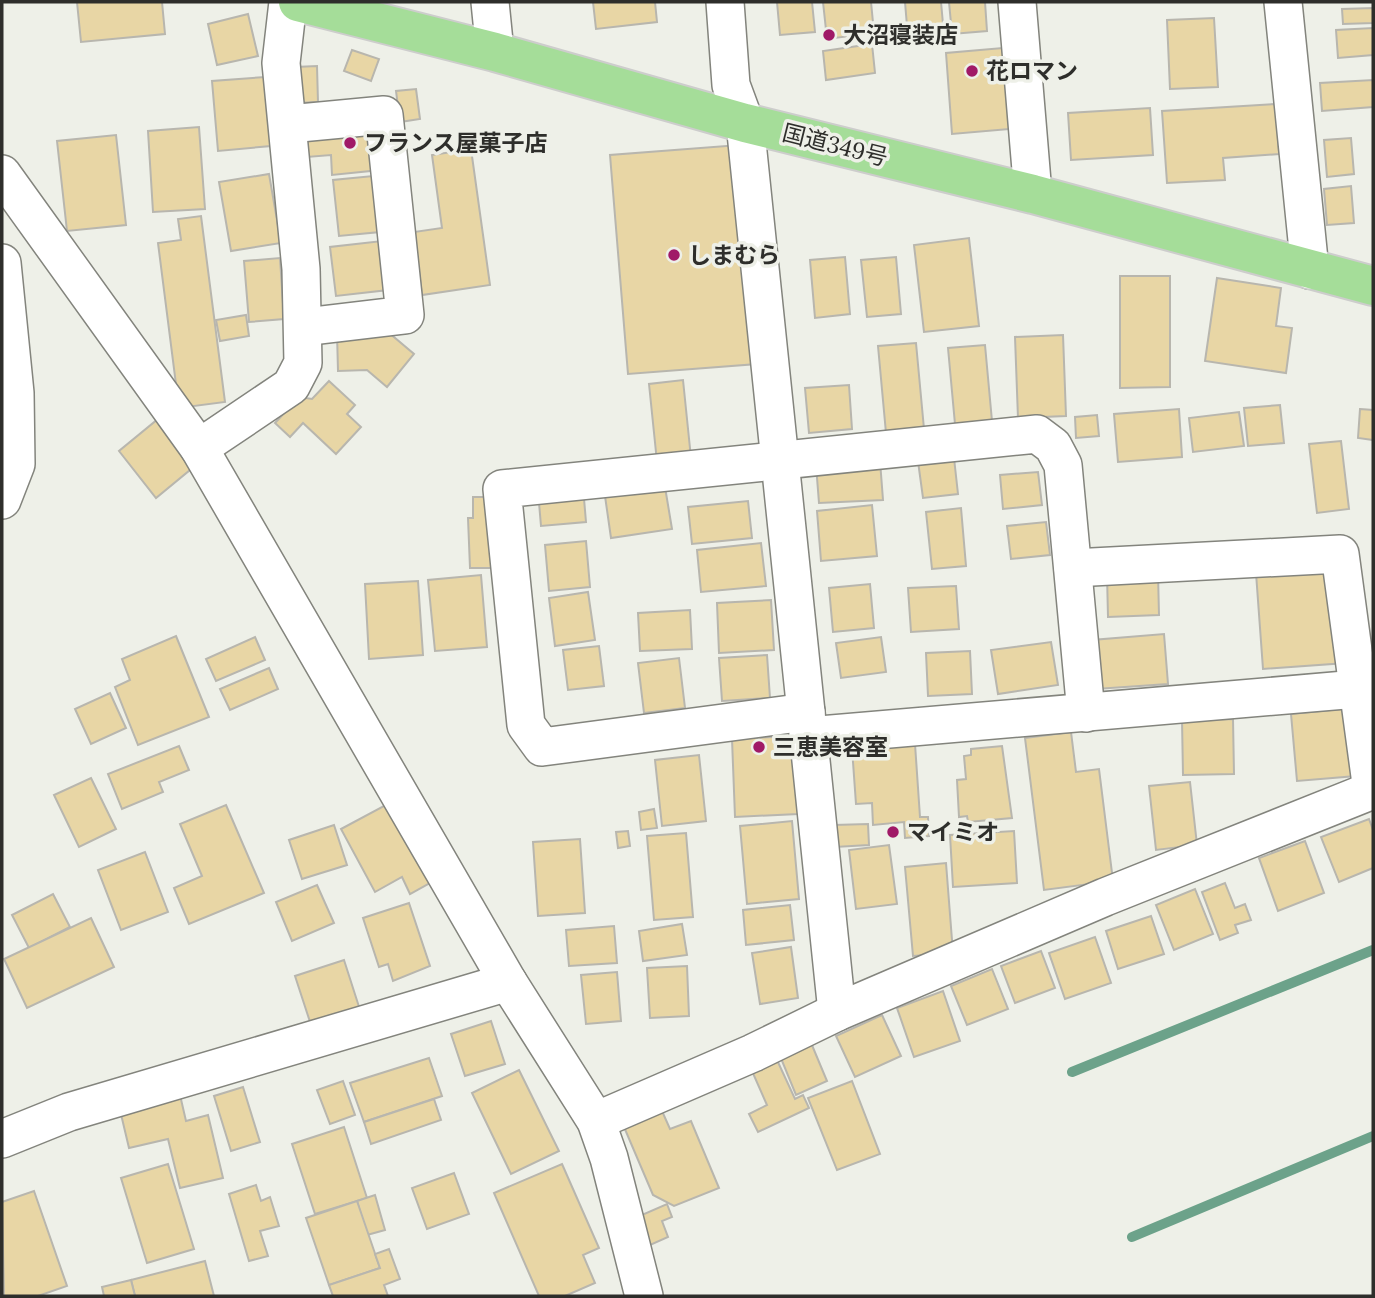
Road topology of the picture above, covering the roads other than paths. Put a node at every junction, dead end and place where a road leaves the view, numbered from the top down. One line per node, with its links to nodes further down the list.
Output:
1 (288, 2): 9 (street)
2 (298, 2): 7 (highway, 国道349号)
3 (490, 2): 7 (street)
4 (725, 2): 8 (street)
5 (1017, 2): 11 (street)
6 (1283, 2): 13 (street)
7 (495, 52): 8 (highway, 国道349号)
8 (746, 123): 11 (highway, 国道349号); 17 (street)
9 (289, 124): 15 (street); 15 (street)
10 (2, 174): 16 (street)
11 (1033, 194): 13 (highway, 国道349号)
12 (2, 263): 18 (street)
13 (1310, 270): 14 (highway, 国道349号)
14 (1373, 286)
15 (304, 327): 16 (street)
16 (199, 449): 24 (street)
17 (780, 459): 19 (street); 22 (street); 22 (street)
18 (2, 500)
19 (1073, 568): 20 (street); 21 (street)
20 (1357, 689): 21 (street); 23 (street)
21 (1086, 713): 22 (street)
22 (807, 724): 25 (street)
23 (1372, 790): 25 (street)
24 (508, 982): 26 (street); 27 (street)
25 (837, 1012): 26 (street)
26 (596, 1121): 28 (street)
27 (2, 1139)
28 (644, 1296)

